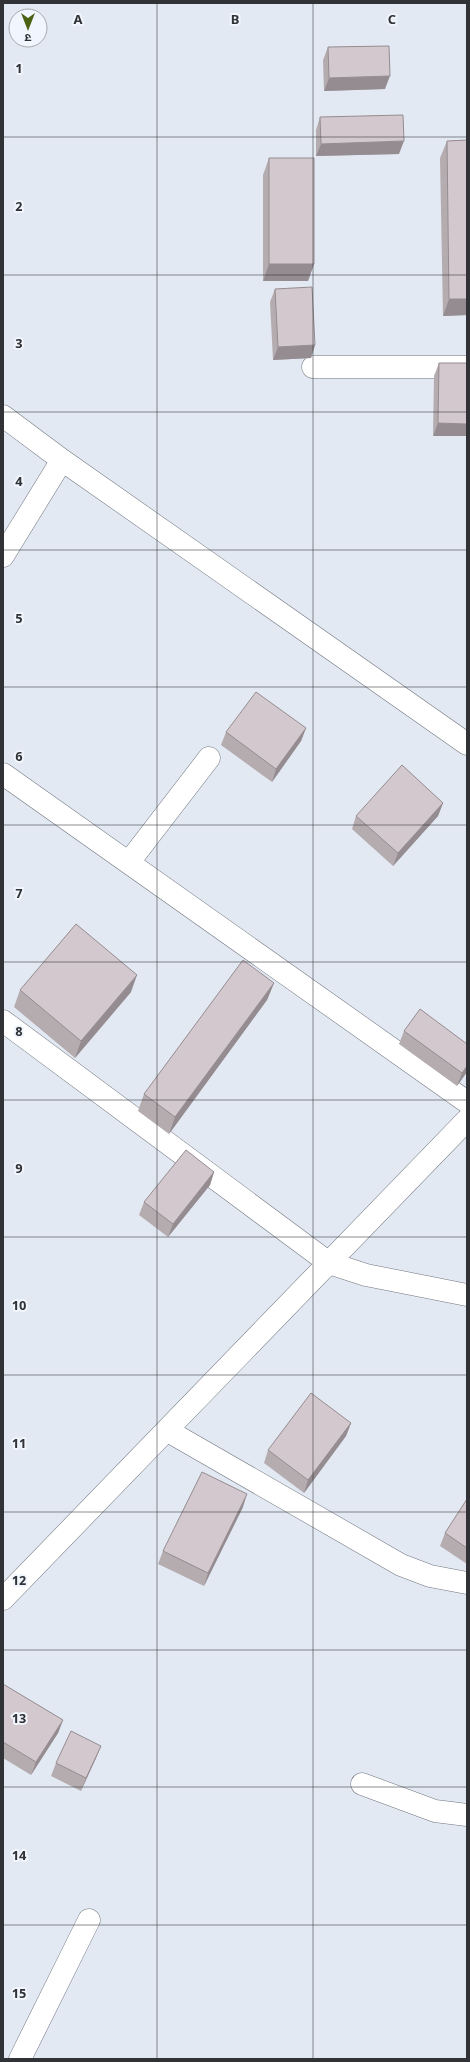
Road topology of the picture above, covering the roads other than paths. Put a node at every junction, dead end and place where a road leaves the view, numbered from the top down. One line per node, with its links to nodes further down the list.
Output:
1 (314, 367): 2 (street)
2 (467, 367)
3 (3, 416): 4 (street)
4 (62, 460): 5 (street); 6 (street)
5 (3, 556)
6 (467, 744)
7 (209, 758): 9 (street)
8 (3, 774): 9 (street)
9 (129, 862): 11 (street)
10 (3, 1021): 13 (street)
11 (467, 1102)
12 (467, 1120): 13 (street)
13 (329, 1262): 14 (street); 15 (street)
14 (467, 1295)
15 (168, 1431): 16 (street); 17 (street)
16 (467, 1583)
17 (3, 1599)
18 (362, 1784): 19 (street)
19 (467, 1815)
20 (89, 1920): 21 (street)
21 (20, 2059)

